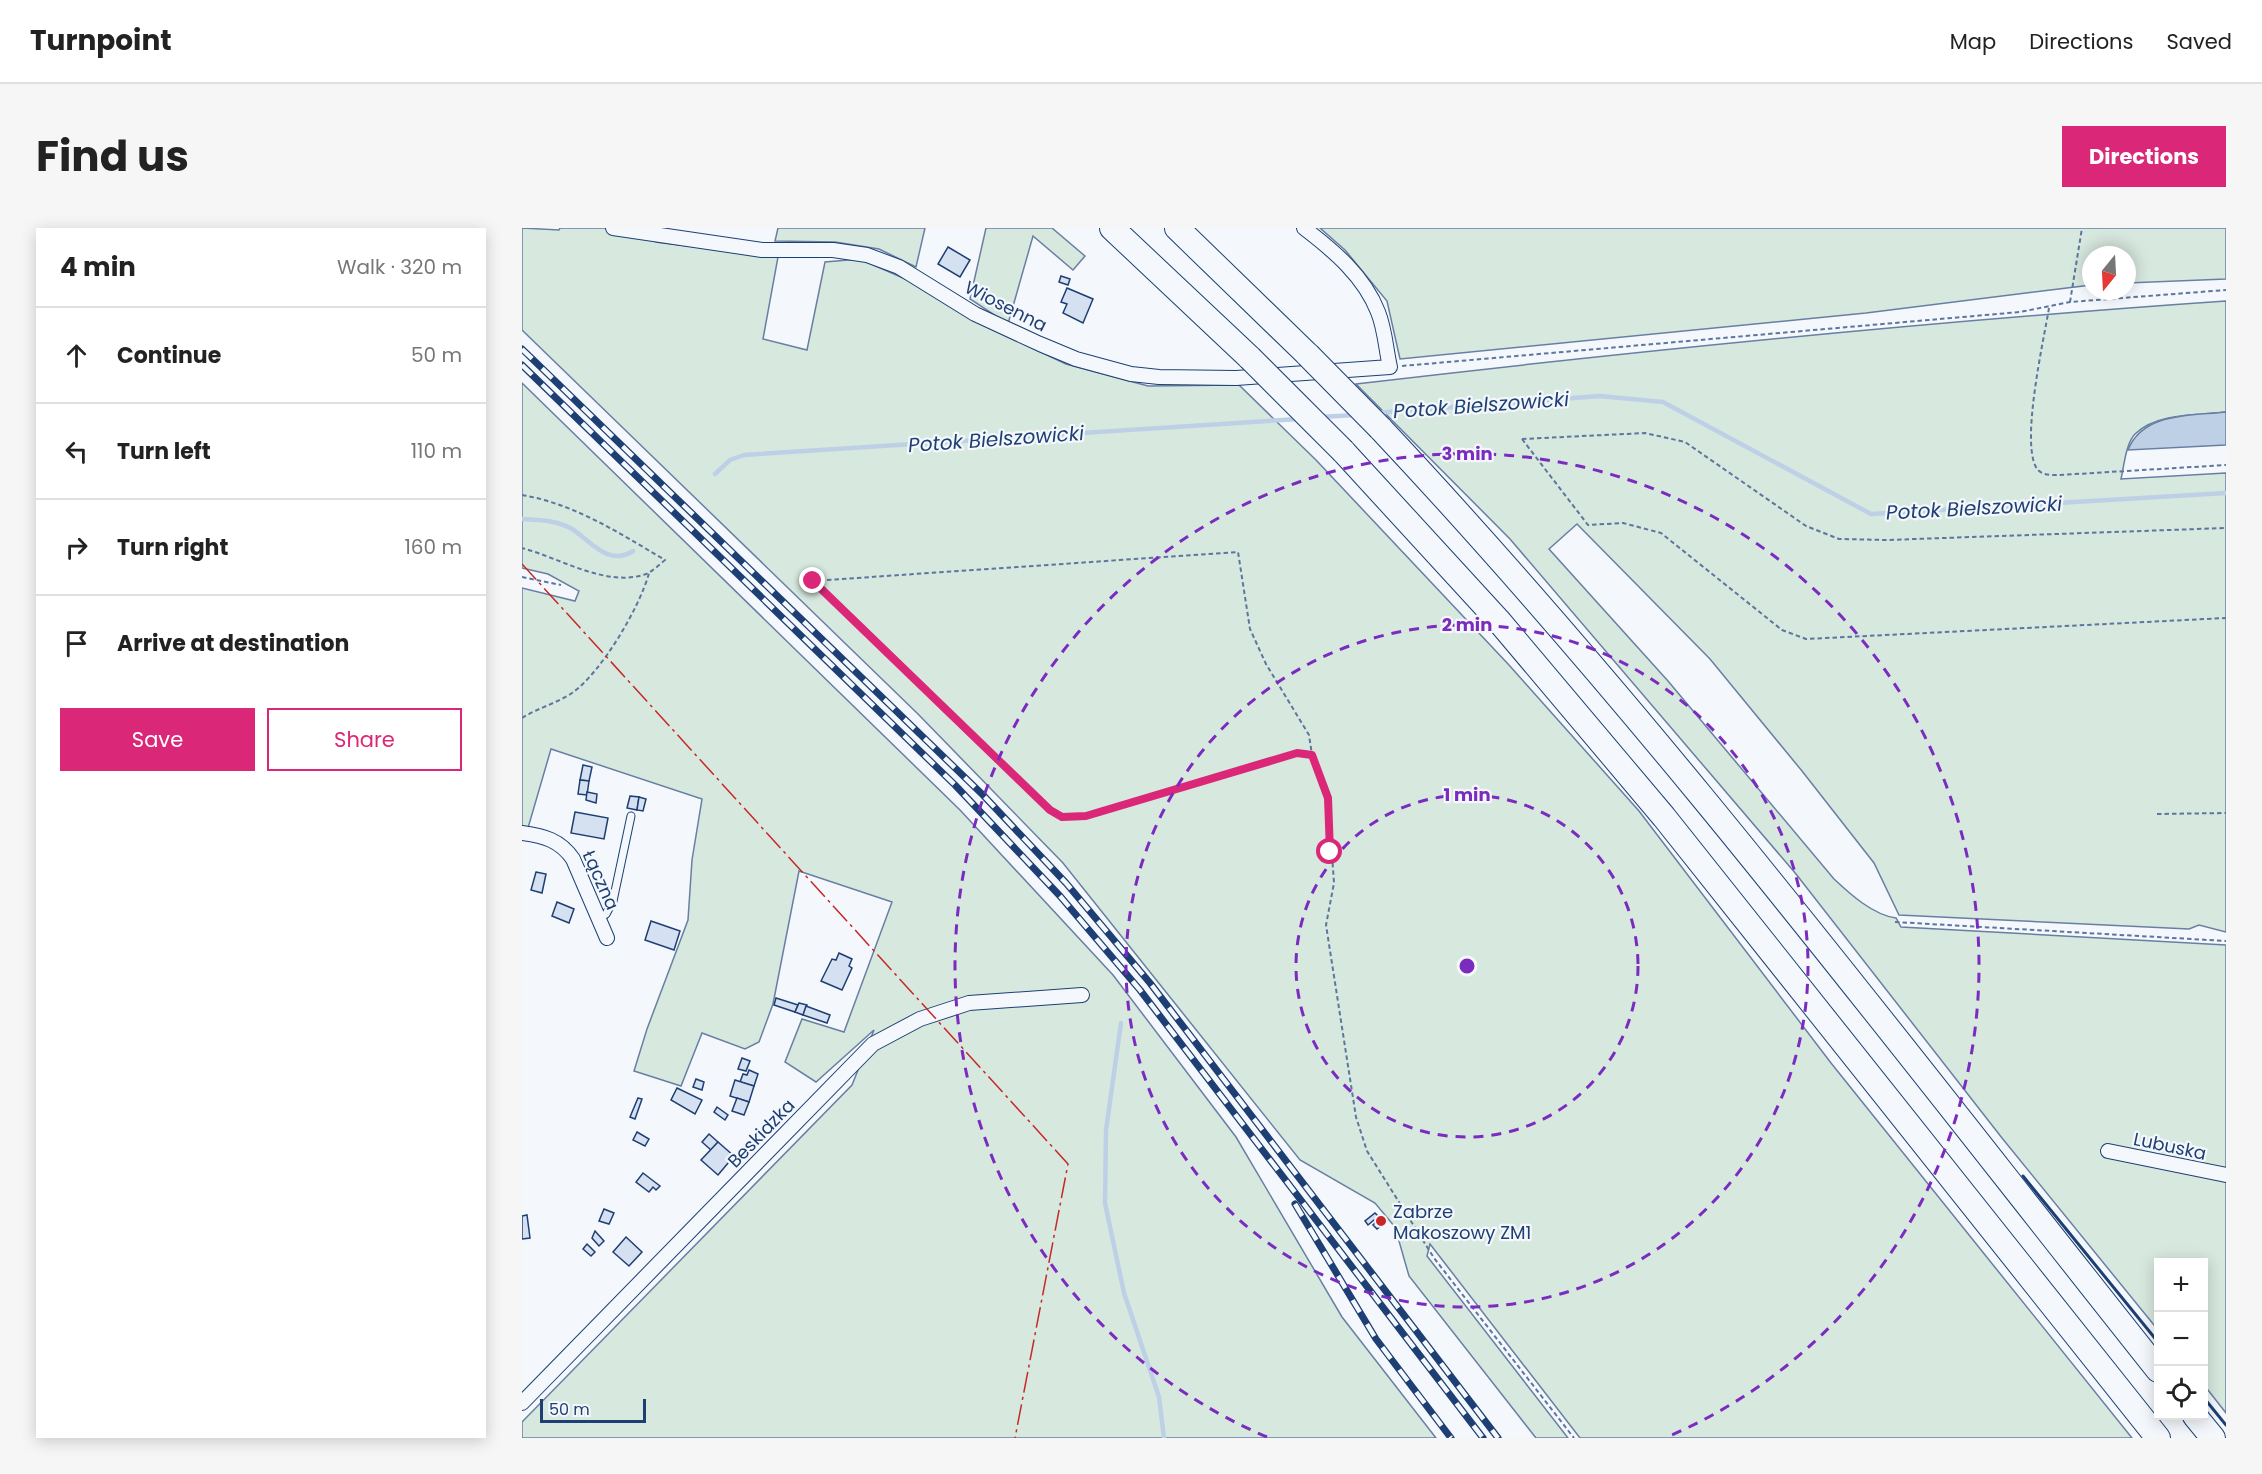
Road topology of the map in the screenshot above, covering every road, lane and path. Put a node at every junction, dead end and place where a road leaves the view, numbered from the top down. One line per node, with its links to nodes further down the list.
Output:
1 (613, 228): 9 (street, Wiosenna)
2 (1112, 228): 35 (highway, bridge)
3 (1177, 228): 31 (highway, bridge)
4 (1304, 228): 9 (street)
5 (2082, 228): 7 (path)
6 (2226, 290): 7 (path)
7 (2070, 302): 8 (path)
8 (2049, 307): 9 (path); 10 (path)
9 (1390, 368)
10 (2226, 465)
11 (522, 495): 14 (path)
12 (2226, 528): 17 (path)
13 (522, 548): 14 (path)
14 (649, 573): 18 (path)
15 (522, 577): 16 (path)
16 (561, 585)
17 (2226, 618)
18 (522, 718)
19 (1312, 755): 19 (path); 34 (path)
20 (2226, 813): 21 (path)
21 (2157, 814)
22 (631, 816): 24 (lane)
23 (522, 833): 24 (street, Łączna)
24 (599, 919): 26 (street, Łączna)
25 (1895, 922): 27 (path)
26 (607, 938)
27 (2226, 941)
28 (1082, 995): 32 (street, Beskidzka)
29 (2108, 1151): 30 (street, Lubuska)
30 (2226, 1175)
31 (2155, 1366)
32 (522, 1403)
33 (2198, 1420): 36 (highway)
34 (1574, 1438)
35 (2158, 1438)
36 (2213, 1438)

